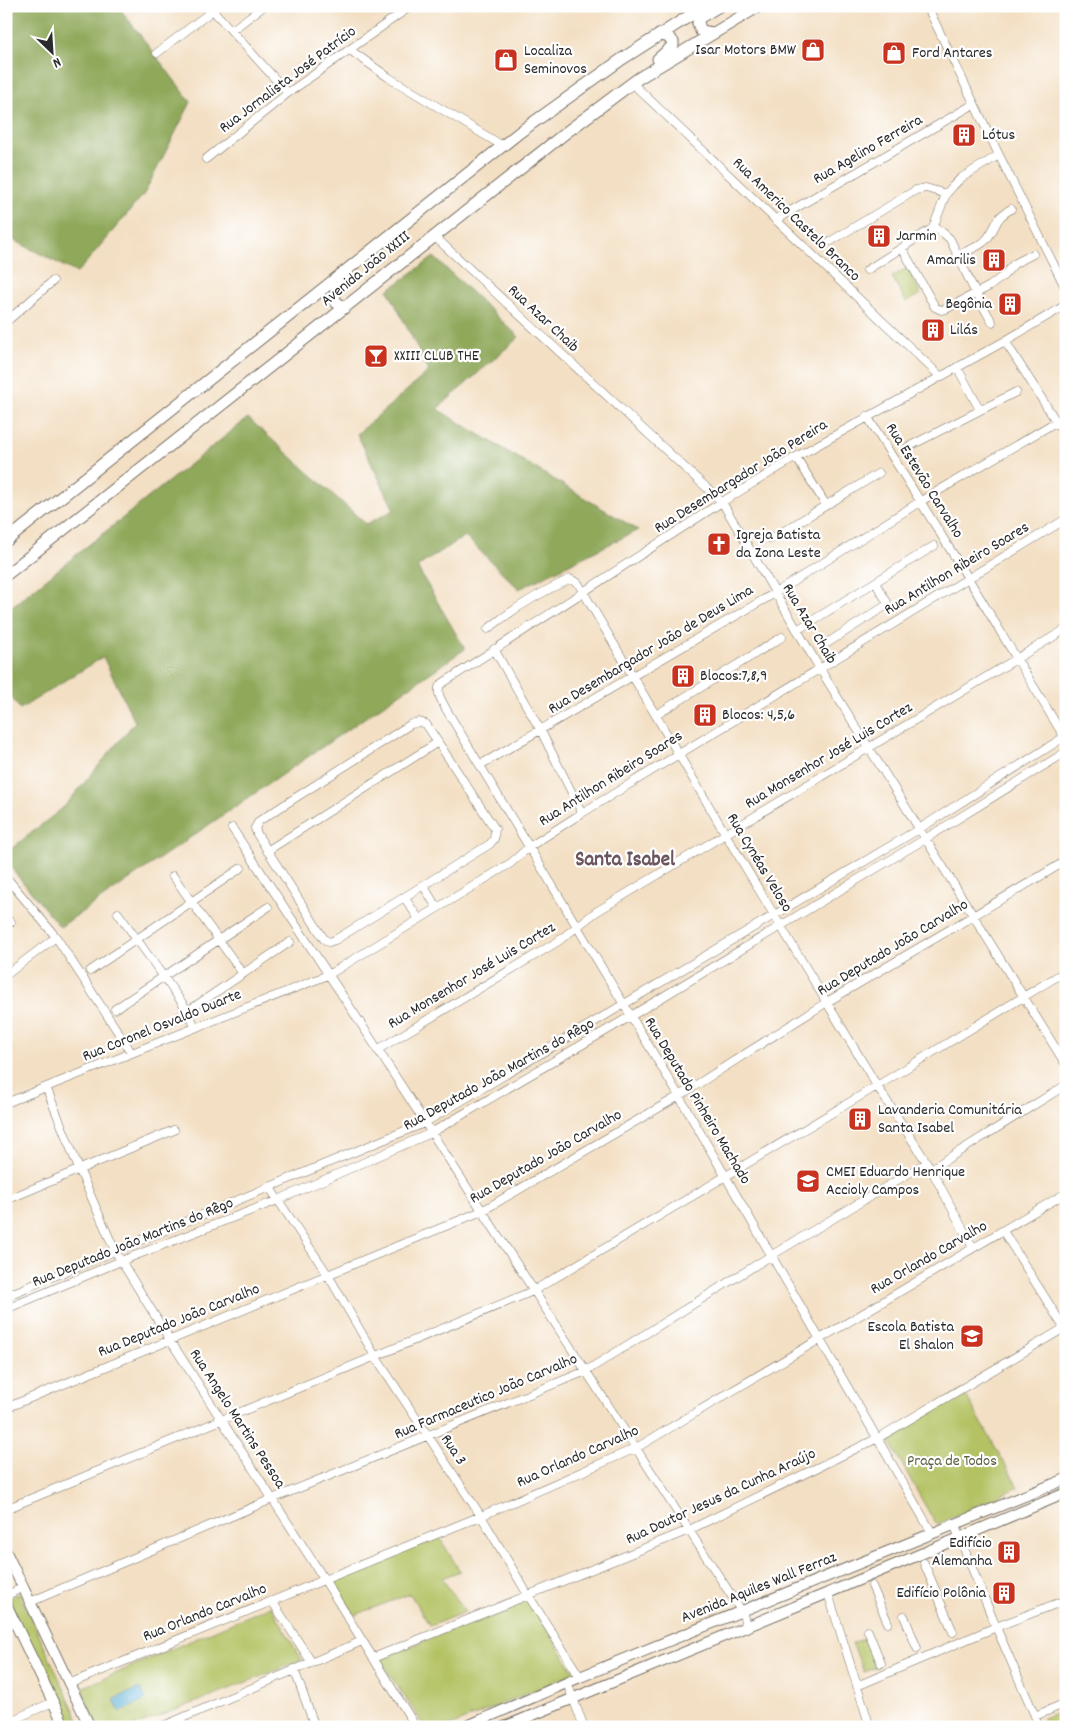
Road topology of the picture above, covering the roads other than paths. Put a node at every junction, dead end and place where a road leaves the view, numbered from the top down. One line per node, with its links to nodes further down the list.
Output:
1 (264, 6): 8 (street)
2 (411, 6): 11 (street, Rua Jornalista José Patrício)
3 (705, 6): 10 (main road, Avenida João XXIII)
4 (719, 6): 9 (main road)
5 (759, 6): 9 (main road, Avenida João XXIII)
6 (927, 6): 15 (street)
7 (211, 8): 8 (street); 12 (street)
8 (232, 30): 14 (street)
9 (712, 33): 13 (main road, Avenida João XXIII)
10 (659, 35): 13 (main road); 16 (main road, Avenida João XXIII)
11 (350, 50): 14 (street, Rua Jornalista José Patrício); 16 (street)
12 (157, 53)
13 (636, 81): 21 (street, Rua Americo Castelo Branco); 23 (main road, Avenida João XXIII)
14 (288, 93): 18 (street, Rua Jornalista José Patrício)
15 (974, 104): 17 (street); 21 (street, Rua Agelino Ferreira)
16 (503, 146): 28 (main road, Avenida João XXIII)
17 (998, 155): 19 (street); 31 (street)
18 (206, 159)
19 (946, 194): 22 (street); 24 (street)
20 (1011, 209): 27 (street)
21 (775, 220): 39 (street, Rua Americo Castelo Branco)
22 (933, 228): 25 (street); 27 (street)
23 (434, 236): 34 (main road, Avenida João XXIII); 50 (street, Rua Azar Chaib)
24 (831, 241)
25 (902, 248): 29 (street); 32 (street)
26 (1033, 254): 32 (street)
27 (958, 255): 32 (street)
28 (350, 269): 34 (main road); 54 (main road, Avenida João XXIII)
29 (867, 270)
30 (53, 281): 35 (street)
31 (1066, 289)
32 (976, 294): 36 (street)
33 (1066, 306): 37 (street, Rua Desembargador João Pereira)
34 (344, 308): 56 (main road, Avenida João XXIII)
35 (6, 322)
36 (992, 322)
37 (1005, 341): 38 (street, Rua Desembargador João Pereira); 44 (street)
38 (957, 367): 39 (street, Rua Desembargador João Pereira); 41 (street)
39 (940, 376): 42 (street, Rua Desembargador João Pereira)
40 (1016, 392): 41 (street)
41 (980, 410): 46 (street)
42 (867, 416): 47 (street, Rua Desembargador João Pereira); 49 (street, Rua Estevão Carvalho)
43 (1066, 416): 44 (street, Rua Desembargador João de Deus Lima)
44 (1056, 421): 45 (street); 49 (street, Rua Desembargador João de Deus Lima)
45 (1066, 437)
46 (908, 446)
47 (796, 457): 50 (street, Rua Desembargador João Pereira); 51 (street)
48 (879, 473): 51 (street)
49 (922, 501): 57 (street, Rua Estevão Carvalho); 60 (street, Rua Desembargador João de Deus Lima)
50 (722, 502): 59 (street, Rua Desembargador João Pereira); 60 (street, Rua Azar Chaib)
51 (826, 505): 53 (street)
52 (1066, 519): 57 (street, Rua Antilhon Ribeiro Soares)
53 (771, 539)
54 (6, 541)
55 (934, 546): 58 (street)
56 (6, 575)
57 (968, 578): 67 (street, Rua Estevão Carvalho); 68 (street, Rua Antilhon Ribeiro Soares)
58 (875, 582): 63 (street); 65 (street)
59 (584, 591): 61 (street); 66 (street, Rua Desembargador João Pereira); 69 (street, Rua Cynéas Veloso)
60 (775, 593): 63 (street, Rua Azar Chaib); 69 (street, Rua Desembargador João de Deus Lima)
61 (488, 629)
62 (1066, 629): 67 (street, Rua Monsenhor José Luis Cortez)
63 (796, 630): 68 (street, Rua Azar Chaib)
64 (782, 637): 71 (street)
65 (824, 645)
66 (494, 649): 70 (street, Rua Desembargador João Pereira); 72 (street)
67 (1016, 659): 73 (street, Rua Estevão Carvalho); 75 (street, Rua Monsenhor José Luis Cortez)
68 (820, 669): 75 (street, Rua Azar Chaib); 77 (street, Rua Antilhon Ribeiro Soares)
69 (633, 676): 71 (street, Rua Cynéas Veloso); 72 (street, Rua Desembargador João de Deus Lima)
70 (440, 685): 78 (street, Rua Deputado Pinheiro Machado)
71 (656, 715): 77 (street, Rua Cynéas Veloso)
72 (541, 731): 78 (street, Rua Desembargador João de Deus Lima); 79 (street)
73 (1065, 738): 81 (street, Rua Deputado João Martins do Rêgo)
74 (438, 742): 85 (street); 85 (street); 90 (street)
75 (870, 747): 81 (street, Rua Azar Chaib); 82 (street, Rua Monsenhor José Luis Cortez)
76 (1066, 752): 83 (street, Rua Deputado João Martins do Rêgo)
77 (678, 754): 79 (street, Rua Antilhon Ribeiro Soares); 82 (street, Rua Cynéas Veloso)
78 (480, 766): 84 (street, Rua Deputado Pinheiro Machado)
79 (582, 813): 84 (street, Rua Antilhon Ribeiro Soares)
80 (232, 828): 109 (street)
81 (919, 829): 83 (street, Rua Azar Chaib); 96 (street, Rua Deputado João Martins do Rêgo)
82 (726, 834): 96 (street, Rua Cynéas Veloso); 99 (street, Rua Monsenhor José Luis Cortez)
83 (925, 839): 97 (street, Rua Azar Chaib); 100 (street, Rua Deputado João Martins do Rêgo)
84 (529, 847): 94 (street, Rua Antilhon Ribeiro Soares); 99 (street, Rua Deputado Pinheiro Machado)
85 (268, 851): 91 (street)
86 (1066, 861): 97 (street, Rua Deputado João Carvalho)
87 (241, 868): 92 (street)
88 (173, 876): 92 (street)
89 (6, 877): 101 (street)
90 (423, 886): 91 (street); 94 (street)
91 (404, 897): 98 (street)
92 (192, 902): 102 (street); 103 (street)
93 (268, 907): 103 (street)
94 (437, 908): 98 (street, Rua Antilhon Ribeiro Soares)
95 (118, 913): 102 (street)
96 (774, 916): 100 (street, Rua Cynéas Veloso); 113 (street, Rua Deputado João Martins do Rêgo)
97 (972, 917): 111 (street, Rua Azar Chaib); 112 (street, Rua Deputado João Carvalho)
98 (420, 919): 109 (street, Rua Antilhon Ribeiro Soares)
99 (577, 926): 113 (street, Rua Deputado Pinheiro Machado); 119 (street, Rua Monsenhor José Luis Cortez)
100 (781, 926): 112 (street, Rua Cynéas Veloso); 116 (street, Rua Deputado João Martins do Rêgo)
101 (56, 937): 108 (street); 120 (street)
102 (137, 939): 105 (street); 110 (street)
103 (218, 940): 107 (street); 110 (street)
104 (290, 942): 107 (street)
105 (90, 971)
106 (1066, 971): 111 (street)
107 (243, 974): 115 (street)
108 (6, 975)
109 (328, 975): 118 (street, Rua Coronel Osvaldo Duarte); 119 (street)
110 (164, 977): 114 (street); 115 (street)
111 (1023, 997): 121 (street, Rua Azar Chaib); 124 (street)
112 (827, 1002): 124 (street, Rua Cynéas Veloso); 125 (street, Rua Deputado João Carvalho)
113 (624, 1005): 116 (street, Rua Deputado Pinheiro Machado); 127 (street, Rua Deputado João Martins do Rêgo)
114 (115, 1009)
115 (188, 1011): 117 (street); 118 (street)
116 (632, 1016): 125 (street, Rua Deputado Pinheiro Machado); 129 (street, Rua Deputado João Martins do Rêgo)
117 (165, 1025)
118 (195, 1027): 120 (street, Rua Coronel Osvaldo Duarte)
119 (377, 1050): 127 (street)
120 (131, 1052): 123 (street, Rua Coronel Osvaldo Duarte)
121 (1066, 1065)
122 (1066, 1085): 130 (street, Rua Farmaceutico João Carvalho)
123 (46, 1086): 126 (street, Rua Coronel Osvaldo Duarte); 131 (street, Rua Angelo Martins Pessoa)
124 (877, 1086): 130 (street, Rua Cynéas Veloso); 132 (street)
125 (679, 1096): 132 (street, Rua Deputado Pinheiro Machado); 137 (street, Rua Deputado João Carvalho)
126 (6, 1103)
127 (424, 1123): 129 (street); 133 (street, Rua Deputado João Martins do Rêgo)
128 (174, 1130): 131 (street)
129 (431, 1133): 136 (street, Rua Deputado João Martins do Rêgo); 137 (street)
130 (928, 1166): 139 (street, Rua Cynéas Veloso); 141 (street, Rua Farmaceutico João Carvalho)
131 (79, 1169): 135 (street); 140 (street, Rua Angelo Martins Pessoa)
132 (726, 1176): 141 (street, Rua Deputado Pinheiro Machado); 144 (street)
133 (270, 1188): 136 (street, Rua 3); 140 (street, Rua Deputado João Martins do Rêgo)
134 (1066, 1194): 138 (street, Rua Orlando Carvalho)
135 (6, 1200)
136 (278, 1200): 142 (street, Rua Deputado João Martins do Rêgo); 143 (street, Rua 3)
137 (482, 1211): 143 (street, Rua Deputado João Carvalho); 144 (street)
138 (1004, 1231): 139 (street, Rua Orlando Carvalho); 147 (street)
139 (973, 1248): 148 (street, Rua Orlando Carvalho)
140 (115, 1251): 142 (street, Rua Angelo Martins Pessoa); 145 (street, Rua Deputado João Martins do Rêgo)
141 (772, 1255): 148 (street, Rua Deputado Pinheiro Machado); 151 (street, Rua Farmaceutico João Carvalho)
142 (121, 1262): 146 (street, Rua Deputado João Martins do Rêgo); 149 (street, Rua Angelo Martins Pessoa)
143 (328, 1275): 149 (street, Rua Deputado João Carvalho); 150 (street, Rua 3)
144 (533, 1291): 150 (street); 151 (street)
145 (6, 1296)
146 (6, 1309)
147 (1065, 1329): 155 (street, Rua Doutor Jesus da Cunha Araújo)
148 (821, 1338): 155 (street, Rua Deputado Pinheiro Machado); 156 (street, Rua Orlando Carvalho)
149 (170, 1340): 152 (street, Rua Deputado João Carvalho); 153 (street, Rua Angelo Martins Pessoa)
150 (375, 1356): 153 (street); 154 (street, Rua 3)
151 (586, 1371): 154 (street, Rua Farmaceutico João Carvalho); 156 (street)
152 (6, 1408)
153 (222, 1421): 159 (street, Rua Angelo Martins Pessoa); 160 (street)
154 (427, 1436): 159 (street, Rua Farmaceutico João Carvalho); 161 (street, Rua 3)
155 (878, 1438): 163 (street, Rua Doutor Jesus da Cunha Araújo); 164 (street, Rua Deputado Pinheiro Machado)
156 (636, 1448): 161 (street, Rua Orlando Carvalho); 163 (street)
157 (1066, 1479): 162 (main road, Avenida Aquiles Wall Ferraz)
158 (1066, 1493): 165 (main road, Avenida Aquiles Wall Ferraz)
159 (272, 1499): 168 (street, Rua Angelo Martins Pessoa); 176 (street, Rua Farmaceutico João Carvalho)
160 (6, 1509)
161 (481, 1516): 168 (street, Rua Orlando Carvalho); 173 (street, Rua 3)
162 (954, 1524): 164 (main road, Avenida Aquiles Wall Ferraz); 165 (street)
163 (689, 1530): 173 (street, Rua Doutor Jesus da Cunha Araújo); 178 (street)
164 (932, 1533): 178 (main road, Avenida Aquiles Wall Ferraz)
165 (959, 1537): 171 (main road, Avenida Aquiles Wall Ferraz); 182 (street)
166 (6, 1552): 170 (main road)
167 (924, 1563): 184 (street)
168 (324, 1580): 175 (street, Rua Orlando Carvalho); 185 (street, Rua Angelo Martins Pessoa)
169 (872, 1586): 180 (street)
170 (22, 1587): 172 (street); 176 (main road)
171 (828, 1593): 181 (main road, Avenida Aquiles Wall Ferraz); 194 (street)
172 (6, 1596)
173 (528, 1596): 187 (street, Rua Doutor Jesus da Cunha Araújo); 191 (street, Rua 3)
174 (1066, 1600): 182 (street)
175 (272, 1601): 188 (street); 192 (street, Rua Orlando Carvalho)
176 (30, 1602): 192 (main road)
177 (6, 1604): 196 (main road)
178 (742, 1612): 181 (street); 191 (main road, Avenida Aquiles Wall Ferraz)
179 (904, 1616): 186 (street)
180 (888, 1623)
181 (747, 1626): 195 (main road, Avenida Aquiles Wall Ferraz)
182 (996, 1627): 194 (street); 198 (street)
183 (868, 1631): 189 (street)
184 (953, 1632)
185 (362, 1641): 187 (street, Rua Angelo Martins Pessoa); 188 (street)
186 (917, 1648)
187 (373, 1658): 204 (street, Rua Angelo Martins Pessoa)
188 (312, 1663): 190 (street)
189 (882, 1663)
190 (294, 1669): 202 (street); 203 (street)
191 (580, 1677): 193 (main road, Avenida Aquiles Wall Ferraz)
192 (71, 1683): 201 (main road)
193 (567, 1683): 195 (street); 205 (main road, Avenida Aquiles Wall Ferraz)
194 (857, 1686): 208 (street)
195 (572, 1698): 206 (main road, Avenida Aquiles Wall Ferraz); 207 (street)
196 (53, 1702): 199 (street); 200 (main road)
197 (1066, 1703): 198 (street)
198 (1035, 1716): 209 (street)
199 (6, 1723)
200 (65, 1727)
201 (90, 1727)
202 (161, 1727)
203 (315, 1727)
204 (416, 1727)
205 (465, 1727)
206 (504, 1727)
207 (584, 1727)
208 (870, 1727)
209 (1038, 1727)

